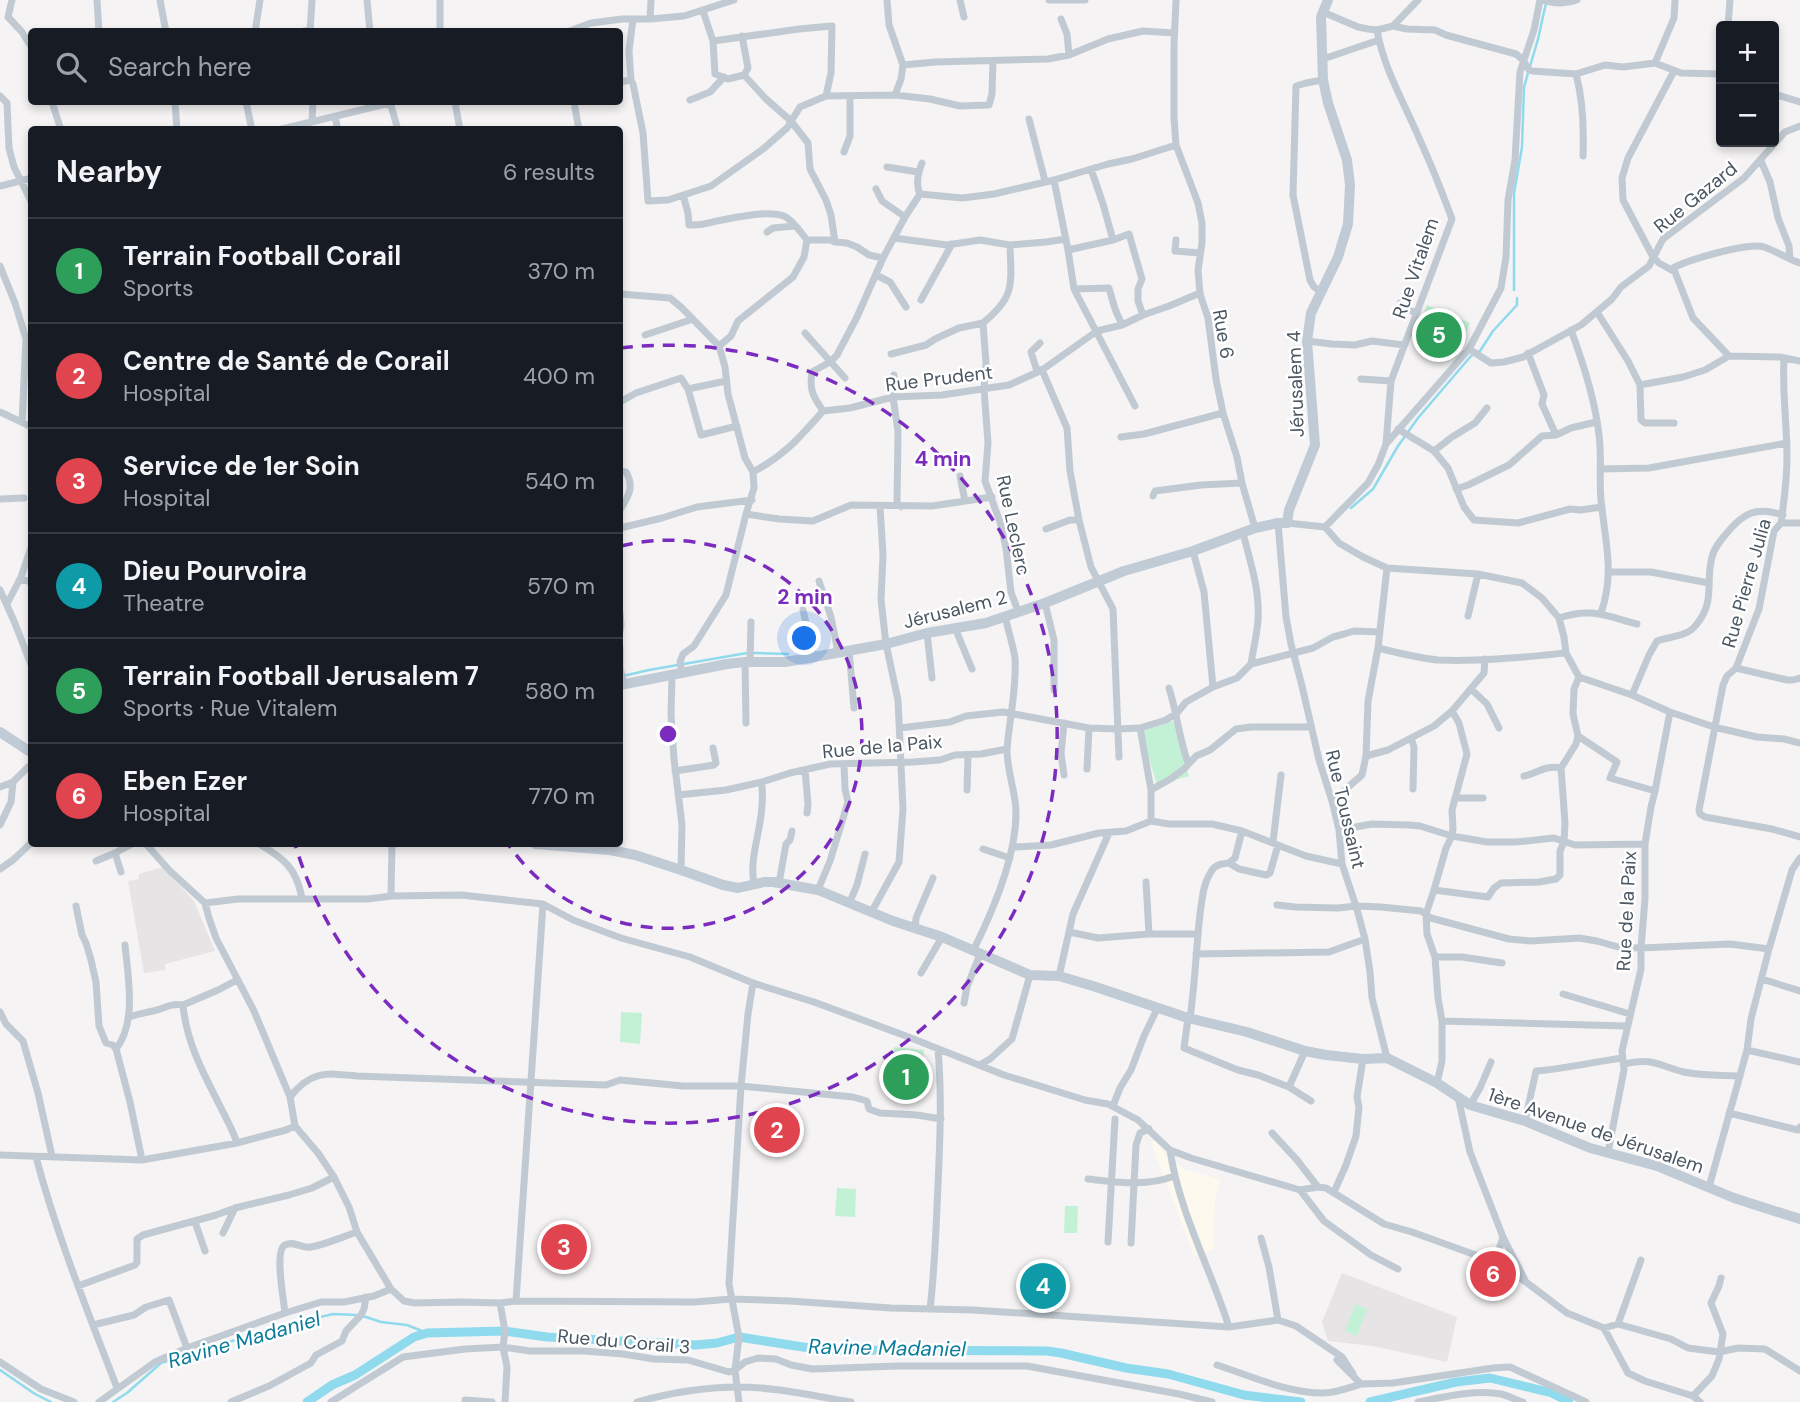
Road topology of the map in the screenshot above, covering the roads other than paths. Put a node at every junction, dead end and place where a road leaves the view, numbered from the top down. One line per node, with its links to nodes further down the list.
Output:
1 (12, 0): 23 (street)
2 (97, 0): 31 (street)
3 (160, 0): 32 (street)
4 (260, 0): 33 (street)
5 (312, 0): 34 (street)
6 (367, 0): 35 (street)
7 (440, 0): 36 (street)
8 (651, 0): 26 (street)
9 (734, 0): 21 (street)
10 (887, 0): 49 (street)
11 (960, 0): 24 (street)
12 (1049, 0): 13 (street)
13 (1085, 0)
14 (1176, 0): 39 (street, Rue 6)
15 (1328, 0): 22 (street, Jérusalem 4)
16 (1418, 0): 30 (street)
17 (1541, 0): 18 (street); 46 (street)
18 (1577, 0)
19 (1675, 0): 48 (street)
20 (1730, 0): 28 (street)
21 (703, 11): 26 (street); 42 (street)
22 (1323, 12): 38 (street); 45 (street, Jérusalem 4)
23 (8, 17): 29 (street); 43 (street)
24 (964, 17)
25 (633, 19): 26 (street); 37 (street); 55 (street)
26 (650, 19)
27 (1061, 19): 44 (street)
28 (1728, 21)
29 (0, 23)
30 (1393, 26): 38 (street); 46 (street)
31 (99, 28)
32 (165, 28)
33 (256, 28)
34 (310, 28)
35 (370, 28)
36 (439, 28)
37 (578, 28)
38 (1377, 30): 41 (street, Rue Vitalem)
39 (1174, 33): 44 (street); 86 (street, Rue 6)
40 (742, 36): 42 (street); 52 (street); 60 (street)
41 (1379, 40): 45 (street); 131 (street, Rue Vitalem)
42 (713, 41): 54 (street)
43 (28, 42)
44 (1069, 55): 47 (street)
45 (1323, 59): 56 (street, Jérusalem 4)
46 (1523, 60): 51 (street); 144 (street)
47 (993, 61): 49 (street); 58 (street)
48 (1656, 64): 50 (street); 51 (street)
49 (903, 65): 58 (street)
50 (1674, 71): 53 (street); 116 (street)
51 (1576, 74): 88 (street)
52 (744, 75): 54 (street); 76 (street)
53 (1716, 75)
54 (724, 77): 63 (street)
55 (631, 80): 57 (street); 102 (street)
56 (1323, 80): 124 (street, Jérusalem 4); 124 (street)
57 (623, 81)
58 (895, 95): 61 (street)
59 (0, 96): 97 (street)
60 (826, 96): 61 (street); 76 (street)
61 (850, 96): 87 (street)
62 (1779, 96): 64 (street)
63 (690, 100)
64 (1800, 102)
65 (53, 105): 78 (street)
66 (175, 105): 79 (street)
67 (247, 105): 80 (street)
68 (313, 105): 75 (street)
69 (380, 105): 73 (street)
70 (392, 105): 83 (street)
71 (455, 105): 84 (street)
72 (575, 105): 85 (street)
73 (335, 117): 75 (street); 82 (street)
74 (1029, 119): 96 (street)
75 (312, 121): 81 (street)
76 (791, 121): 102 (street); 111 (street)
77 (1800, 125): 89 (street, Rue Gazard)
78 (60, 126)
79 (177, 126)
80 (251, 126)
81 (293, 126)
82 (337, 126)
83 (397, 126)
84 (459, 126)
85 (578, 126)
86 (1176, 145): 92 (street); 115 (street, Rue 6)
87 (844, 152)
88 (1583, 156)
89 (1760, 161): 116 (street, Rue Gazard); 118 (street)
90 (922, 163): 93 (street)
91 (887, 167): 93 (street)
92 (1091, 169): 95 (street); 109 (street)
93 (918, 172): 100 (street)
94 (28, 179): 97 (street)
95 (1054, 180): 96 (street); 107 (street)
96 (1045, 181): 100 (street)
97 (21, 182): 98 (street); 101 (street)
98 (0, 186)
99 (876, 189): 103 (street)
100 (920, 194): 103 (street)
101 (28, 195)
102 (683, 195): 104 (street)
103 (905, 217): 106 (street)
104 (795, 226): 105 (street); 108 (street)
105 (767, 232)
106 (894, 238): 112 (street); 117 (street)
107 (1066, 239): 113 (street); 114 (street)
108 (807, 240): 111 (street); 143 (street)
109 (1113, 240): 114 (street); 132 (street)
110 (1176, 240): 115 (street)
111 (835, 242): 117 (street)
112 (952, 244): 113 (street); 127 (street)
113 (1010, 245): 134 (street)
114 (1068, 250): 123 (street)
115 (1200, 253): 125 (street, Rue 6)
116 (1653, 257): 121 (street); 130 (street, Rue Gazard)
117 (883, 258): 122 (street)
118 (1790, 260): 119 (street); 121 (street)
119 (1800, 263)
120 (0, 266): 167 (street)
121 (1671, 269): 147 (street)
122 (876, 275): 129 (street); 150 (street)
123 (1074, 289): 135 (street); 137 (street)
124 (1321, 292): 140 (street, Jérusalem 4)
125 (1199, 293): 132 (street); 166 (street, Rue 6)
126 (623, 294): 133 (street)
127 (921, 300)
128 (1401, 302): 131 (street)
129 (906, 307)
130 (1597, 312): 136 (street, Rue Gazard); 157 (street)
131 (1417, 313): 142 (street, Rue Vitalem)
132 (1143, 315): 135 (street)
133 (693, 319): 139 (street); 143 (street)
134 (983, 323): 146 (street); 159 (street, Rue Leclerc)
135 (1122, 325): 137 (street)
136 (1571, 330): 145 (street, Rue Gazard); 168 (street)
137 (1097, 331): 151 (street, Rue Prudent); 162 (street)
138 (806, 333): 150 (street)
139 (645, 335)
140 (1307, 341): 142 (street); 197 (street, Jérusalem 4)
141 (1040, 342): 151 (street)
142 (1404, 345): 156 (street, Rue Vitalem)
143 (719, 346): 155 (street)
144 (1469, 349): 145 (street, Rue Gazard); 172 (street)
145 (1528, 353): 173 (street)
146 (891, 354)
147 (1729, 356): 148 (street); 157 (street)
148 (1784, 358): 149 (street); 175 (street, Rue Pierre Julia)
149 (1800, 361)
150 (830, 362): 153 (street); 164 (street)
151 (1042, 370): 159 (street, Rue Prudent); 196 (street)
152 (894, 374): 160 (street)
153 (845, 378)
154 (1361, 379): 156 (street)
155 (726, 381): 158 (street); 171 (street)
156 (1391, 381): 176 (street, Rue Vitalem)
157 (1640, 386): 169 (street)
158 (688, 389): 161 (street); 171 (street)
159 (984, 389): 160 (street, Rue Prudent); 185 (street, Rue Leclerc)
160 (894, 397): 164 (street, Rue Prudent); 192 (street)
161 (623, 400)
162 (1135, 406)
163 (1487, 408): 177 (street)
164 (823, 411): 180 (street)
165 (0, 412): 167 (street)
166 (1223, 414): 174 (street); 182 (street, Rue 6)
167 (22, 422): 170 (street)
168 (1596, 422): 173 (street); 178 (street)
169 (1674, 423)
170 (28, 425)
171 (737, 426): 180 (street)
172 (1398, 429): 176 (street); 177 (street)
173 (1556, 435): 183 (street)
174 (1121, 437)
175 (1787, 443): 178 (street); 195 (street, Rue Pierre Julia)
176 (1386, 444): 200 (street)
177 (1434, 451): 183 (street)
178 (1600, 469): 193 (street)
179 (623, 472): 190 (street)
180 (753, 472): 188 (street)
181 (960, 476): 189 (street)
182 (1242, 484): 184 (street); 201 (street, Rue 6)
183 (1456, 489): 193 (street)
184 (1153, 496)
185 (992, 497): 189 (street); 218 (street, Rue Leclerc)
186 (24, 498): 187 (street)
187 (0, 499)
188 (752, 499): 194 (street); 199 (street)
189 (965, 501): 192 (street)
190 (623, 505)
191 (880, 506): 192 (street); 194 (street); 228 (street)
192 (901, 507)
193 (1602, 507): 207 (street)
194 (746, 514): 240 (street)
195 (1782, 519): 198 (street); 213 (street); 238 (street, Rue Pierre Julia)
196 (1079, 520): 202 (street); 212 (street)
197 (1283, 523): 200 (street); 201 (street, Jérusalem 2); 232 (street, Rue Toussaint)
198 (1800, 523)
199 (623, 527)
200 (1325, 527): 206 (street)
201 (1255, 528): 203 (street, Jérusalem 2)
202 (1046, 529)
203 (1243, 533): 204 (street, Jérusalem 2); 237 (street)
204 (1193, 551): 212 (street, Jérusalem 2); 245 (street)
205 (28, 556): 209 (street)
206 (1387, 568): 208 (street); 226 (street)
207 (1609, 572): 213 (street); 219 (street)
208 (1478, 574): 220 (street); 222 (street)
209 (20, 579): 210 (street); 216 (street)
210 (28, 581)
211 (819, 581): 230 (street)
212 (1098, 581): 215 (street, Jérusalem 2); 263 (street)
213 (1709, 583): 249 (street)
214 (0, 590): 216 (street)
215 (1045, 603): 218 (street, Jérusalem 2); 248 (street)
216 (7, 604): 233 (street)
217 (803, 610): 234 (street)
218 (1018, 611): 221 (street, Jérusalem 2)
219 (1601, 613): 222 (street); 224 (street)
220 (1468, 616)
221 (1004, 617): 225 (street, Jérusalem 2); 253 (street)
222 (1559, 618): 231 (street)
223 (751, 622): 236 (street)
224 (1637, 624)
225 (955, 628): 227 (street, Jérusalem 2); 239 (street)
226 (1380, 632): 229 (street); 232 (street)
227 (926, 633): 228 (street, Jérusalem 2); 242 (street)
228 (886, 644): 230 (street, Jérusalem 2); 260 (street)
229 (1378, 648): 235 (street); 272 (street)
230 (844, 651): 234 (street, Jérusalem 2); 250 (street)
231 (1566, 653): 235 (street); 241 (street)
232 (1293, 655): 237 (street); 258 (street, Rue Toussaint)
233 (28, 657)
234 (814, 657): 236 (street, Jérusalem 2)
235 (1485, 659): 247 (street)
236 (748, 662): 240 (street, Jérusalem 2); 255 (street)
237 (1251, 664): 245 (street)
238 (1736, 668): 243 (street); 259 (street, Rue Pierre Julia)
239 (972, 669)
240 (679, 670): 244 (street, Jérusalem 2); 281 (street)
241 (1579, 677): 249 (street); 265 (street)
242 (932, 678)
243 (1800, 678)
244 (623, 684)
245 (1213, 687): 254 (street)
246 (1169, 688): 254 (street)
247 (1471, 689): 251 (street); 262 (street)
248 (1054, 690)
249 (1632, 695): 252 (street)
250 (854, 708)
251 (1452, 711): 266 (street); 293 (street)
252 (1670, 712): 259 (street); 291 (street, Rue de la Paix)
253 (1012, 713): 256 (street); 260 (street); 269 (street)
254 (1177, 713): 261 (street); 276 (street)
255 (746, 723)
256 (1064, 723): 257 (street); 282 (street)
257 (1089, 727): 263 (street); 279 (street)
258 (1311, 727): 276 (street); 295 (street, Rue Toussaint)
259 (1714, 727): 267 (street); 304 (street, Rue Pierre Julia)
260 (900, 728): 274 (street)
261 (1140, 728): 263 (street); 290 (street)
262 (1499, 728)
263 (1117, 729): 273 (street)
264 (0, 732): 270 (street)
265 (1578, 736): 278 (street); 291 (street)
266 (1411, 738): 272 (street); 288 (street)
267 (1800, 743)
268 (713, 748): 281 (street)
269 (1007, 749): 271 (street, Rue de la Paix); 315 (street)
270 (28, 750)
271 (968, 755): 274 (street, Rue de la Paix); 289 (street)
272 (1366, 756): 295 (street)
273 (1119, 757)
274 (900, 762): 275 (street, Rue de la Paix); 341 (street)
275 (844, 764): 280 (street, Rue de la Paix); 331 (street)
276 (1188, 764): 290 (street)
277 (28, 767): 285 (street)
278 (1561, 768): 284 (street); 305 (street)
279 (1087, 769)
280 (805, 770): 286 (street, Rue de la Paix); 296 (street)
281 (675, 771): 292 (street)
282 (1064, 775)
283 (1281, 775): 306 (street)
284 (1524, 776)
285 (13, 782): 287 (street); 298 (street)
286 (762, 782): 292 (street, Rue de la Paix); 330 (street)
287 (0, 787)
288 (1413, 789)
289 (967, 790)
290 (1152, 790): 297 (street)
291 (1655, 791): 307 (street, Rue de la Paix)
292 (678, 794): 325 (street)
293 (1455, 798): 294 (street); 303 (street)
294 (1483, 798)
295 (1332, 801): 299 (street, Rue Toussaint)
296 (807, 813)
297 (1150, 821): 301 (street); 302 (street)
298 (0, 825)
299 (1339, 830): 303 (street); 323 (street, Rue Toussaint)
300 (792, 831): 329 (street)
301 (1242, 831): 306 (street); 322 (street)
302 (1109, 833): 315 (street); 344 (street)
303 (1452, 836): 305 (street); 332 (street)
304 (1800, 837)
305 (1564, 842): 307 (street); 332 (street)
306 (1275, 843): 322 (street); 323 (street)
307 (1645, 844): 350 (street, Rue de la Paix)
308 (28, 846): 324 (street)
309 (126, 847): 317 (street)
310 (149, 847): 335 (street)
311 (264, 847): 334 (street)
312 (392, 847): 333 (street)
313 (561, 847): 314 (street)
314 (611, 847): 325 (street)
315 (1014, 847): 319 (street)
316 (983, 849): 319 (street)
317 (115, 853): 321 (street); 326 (street)
318 (865, 854): 337 (street)
319 (1010, 858): 352 (street)
320 (1800, 858): 351 (street)
321 (96, 860)
322 (1229, 863): 346 (street)
323 (1342, 864): 340 (street, Rue Toussaint)
324 (0, 869)
325 (681, 870): 330 (street)
326 (121, 872)
327 (933, 878): 343 (street)
328 (1146, 882): 345 (street)
329 (779, 883): 330 (street); 331 (street)
330 (754, 884)
331 (818, 890): 337 (street)
332 (1434, 890): 342 (street)
333 (391, 896): 334 (street); 336 (street)
334 (302, 898): 335 (street)
335 (205, 903): 360 (street)
336 (543, 904): 361 (street); 384 (street)
337 (849, 904): 341 (street)
338 (1277, 905): 340 (street)
339 (76, 906): 373 (street)
340 (1356, 906): 342 (street); 348 (street, Rue Toussaint)
341 (871, 913): 343 (street)
342 (1426, 914): 350 (street); 354 (street)
343 (915, 928): 347 (street)
344 (1069, 932): 345 (street); 358 (street)
345 (1149, 934): 346 (street)
346 (1197, 934): 353 (street)
347 (942, 937): 352 (street); 356 (street)
348 (1365, 939): 353 (street); 377 (street, Rue Toussaint)
349 (125, 945): 369 (street)
350 (1641, 948): 351 (street); 368 (street, Rue de la Paix)
351 (1769, 948): 359 (street)
352 (976, 952): 357 (street); 364 (street)
353 (1196, 954): 370 (street)
354 (1434, 957): 355 (street); 371 (street)
355 (1502, 963)
356 (921, 973)
357 (1030, 975): 358 (street); 382 (street)
358 (1059, 976): 366 (street)
359 (1762, 979): 362 (street); 375 (street)
360 (237, 980): 365 (street); 388 (street)
361 (753, 983): 374 (street); 386 (street)
362 (1800, 991)
363 (1563, 994): 368 (street)
364 (964, 1003)
365 (183, 1005): 369 (street); 401 (street)
366 (1158, 1007): 370 (street); 392 (street)
367 (0, 1012): 405 (street)
368 (1630, 1014): 372 (street, Rue de la Paix)
369 (129, 1017): 373 (street)
370 (1189, 1018): 376 (street); 387 (street)
371 (1442, 1021): 372 (street); 385 (street)
372 (1627, 1026): 379 (street, Rue de la Paix)
373 (116, 1049): 407 (street)
374 (938, 1050): 382 (street); 394 (street)
375 (1747, 1050): 381 (street); 383 (street)
376 (1305, 1051): 378 (street); 387 (street)
377 (1387, 1058): 378 (street); 385 (street, 1ère Avenue de Jérusalem)
378 (1363, 1059): 416 (street)
379 (1623, 1061): 383 (street); 396 (street); 403 (street, Rue de la Paix)
380 (1491, 1062): 391 (street)
381 (1800, 1062)
382 (979, 1065): 392 (street)
383 (1740, 1076): 393 (street)
384 (530, 1083): 386 (street); 388 (street); 436 (street)
385 (1437, 1083): 389 (street, 1ère Avenue de Jérusalem)
386 (741, 1086): 394 (street); 435 (street)
387 (1289, 1087): 390 (street)
388 (290, 1097): 397 (street)
389 (1458, 1097): 391 (street, 1ère Avenue de Jérusalem); 422 (street)
390 (1311, 1101)
391 (1470, 1105): 396 (street, 1ère Avenue de Jérusalem)
392 (1113, 1106): 399 (street)
393 (1729, 1113): 398 (street); 414 (street)
394 (941, 1119): 438 (street)
395 (1115, 1119): 411 (street)
396 (1525, 1121): 403 (street, 1ère Avenue de Jérusalem)
397 (295, 1126): 401 (street); 409 (street)
398 (1800, 1127)
399 (1149, 1129): 402 (street); 412 (street)
400 (1272, 1133): 413 (street)
401 (237, 1143): 407 (street)
402 (1170, 1150): 408 (street); 415 (street)
403 (1608, 1152): 414 (street, 1ère Avenue de Jérusalem)
404 (0, 1155): 406 (street)
405 (52, 1156): 406 (street); 407 (street)
406 (36, 1157): 432 (street)
407 (142, 1160)
408 (1174, 1176): 412 (street); 443 (street)
409 (334, 1177): 417 (street); 420 (street)
410 (1088, 1179): 411 (street)
411 (1112, 1182): 412 (street); 424 (street)
412 (1135, 1183): 425 (street)
413 (1318, 1187): 415 (street); 416 (street)
414 (1709, 1187): 418 (street, 1ère Avenue de Jérusalem)
415 (1300, 1191): 429 (street)
416 (1334, 1192): 428 (street)
417 (235, 1208): 419 (street); 421 (street)
418 (1800, 1219)
419 (195, 1222): 426 (street); 432 (street)
420 (358, 1232): 433 (street); 439 (street)
421 (223, 1233)
422 (1503, 1237): 428 (street); 431 (street)
423 (1261, 1238): 440 (street)
424 (1108, 1242)
425 (1131, 1243)
426 (205, 1251)
427 (1641, 1261): 441 (street)
428 (1495, 1262): 431 (street)
429 (1398, 1269)
430 (1721, 1278): 447 (street)
431 (1526, 1282): 444 (street)
432 (78, 1286): 442 (street)
433 (391, 1289): 434 (street); 437 (street)
434 (366, 1297): 439 (street); 464 (street)
435 (731, 1299): 436 (street); 438 (street); 451 (street)
436 (516, 1301): 437 (street)
437 (500, 1304): 445 (street)
438 (930, 1309): 443 (street)
439 (285, 1313): 446 (street)
440 (1278, 1320): 443 (street); 453 (street)
441 (1618, 1324): 444 (street); 447 (street)
442 (93, 1325): 446 (street); 456 (street)
443 (1229, 1327)
444 (1604, 1328): 457 (street)
445 (503, 1347): 451 (street, Rue du Corail 3); 465 (street, Rue du Corail 3); 467 (street)
446 (187, 1348): 456 (street)
447 (1719, 1352): 452 (street); 457 (street)
448 (1337, 1360): 453 (street)
449 (0, 1362): 462 (street)
450 (1217, 1365): 454 (street)
451 (735, 1370): 455 (street); 458 (street, Rue du Corail 3)
452 (1800, 1371)
453 (1353, 1374): 454 (street)
454 (1361, 1384): 473 (street)
455 (737, 1387): 460 (street); 461 (street); 468 (street)
456 (117, 1388): 463 (street)
457 (1693, 1396): 474 (street)
458 (1180, 1398): 470 (street, Rue du Corail 3)
459 (465, 1400): 466 (street)
460 (828, 1400): 469 (street)
461 (640, 1401)
462 (74, 1402)
463 (99, 1402)
464 (231, 1402)
465 (331, 1402)
466 (492, 1402)
467 (505, 1402)
468 (739, 1402)
469 (851, 1402)
470 (1212, 1402)
471 (1418, 1402): 472 (street)
472 (1521, 1402)
473 (1586, 1402)
474 (1700, 1402)

